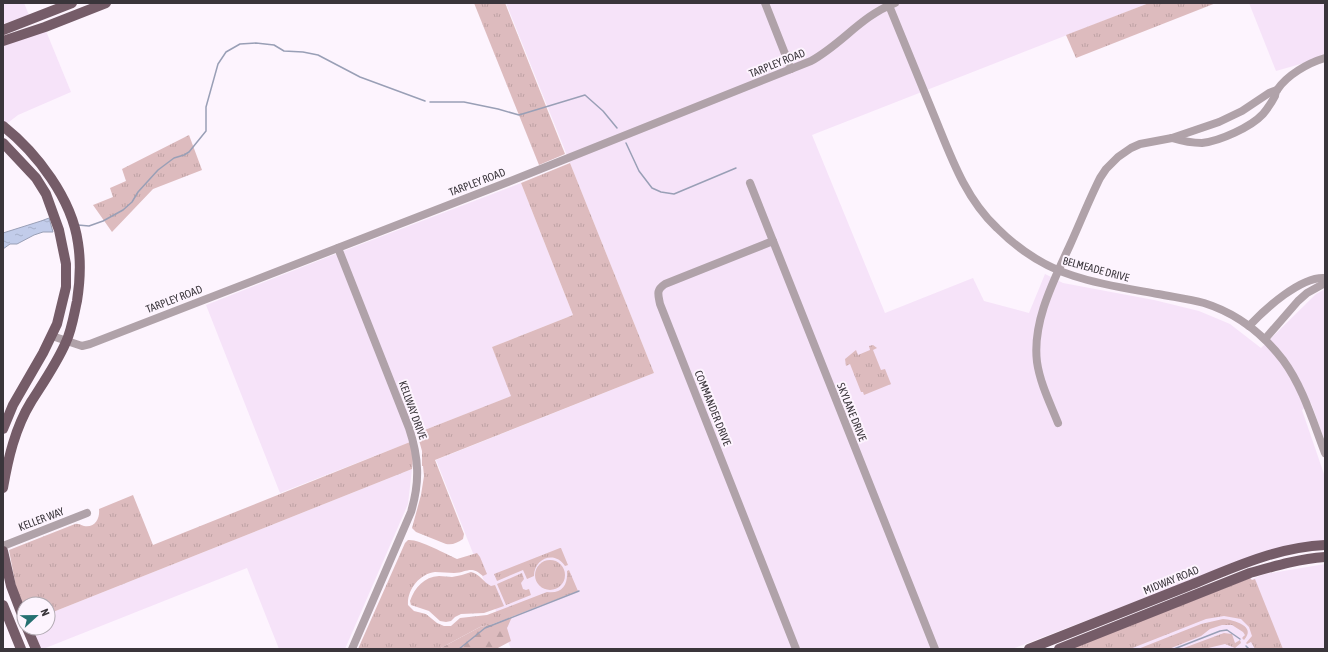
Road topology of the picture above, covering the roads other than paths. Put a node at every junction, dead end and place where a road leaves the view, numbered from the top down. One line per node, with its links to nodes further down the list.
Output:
1 (72, 3): 5 (main road)
2 (106, 3): 6 (main road)
3 (765, 3): 8 (street)
4 (891, 4): 8 (street, TARPLEY ROAD); 18 (street, BELMEADE DRIVE)
5 (3, 30)
6 (3, 41)
7 (1325, 58): 9 (street)
8 (791, 70): 17 (street, TARPLEY ROAD)
9 (1277, 90): 11 (street); 11 (street)
10 (3, 126): 14 (main road)
11 (1172, 138): 18 (street)
12 (3, 143): 15 (main road)
13 (750, 183): 16 (street, SKYLANE DRIVE)
14 (58, 187): 15 (main road); 24 (main road)
15 (46, 194): 22 (main road)
16 (773, 241): 47 (street, COMMANDER DRIVE); 48 (street, SKYLANE DRIVE)
17 (338, 248): 24 (street, TARPLEY ROAD); 46 (street, KELLWAY DRIVE)
18 (1059, 270): 21 (street, BELMEADE DRIVE); 25 (street)
19 (1325, 278): 21 (street)
20 (1325, 283): 23 (street)
21 (1249, 326): 23 (street, BELMEADE DRIVE)
22 (52, 336): 24 (street, TARPLEY ROAD); 26 (main road)
23 (1265, 339): 27 (street, BELMEADE DRIVE)
24 (67, 341): 28 (main road)
25 (1058, 423)
26 (3, 429)
27 (1325, 453)
28 (3, 488)
29 (87, 513): 31 (street, KELLER WAY)
30 (1325, 545): 34 (main road, MIDWAY ROAD)
31 (3, 546)
32 (3, 550): 37 (main road)
33 (1325, 557): 35 (main road, MIDWAY ROAD)
34 (1257, 559): 35 (main road); 36 (main road, MIDWAY ROAD)
35 (1261, 570): 38 (main road, MIDWAY ROAD)
36 (1176, 590): 38 (main road); 40 (main road, MIDWAY ROAD)
37 (16, 599)
38 (1181, 601): 41 (main road, MIDWAY ROAD)
39 (3, 605): 44 (main road)
40 (1126, 610): 41 (main road); 43 (main road, MIDWAY ROAD)
41 (1131, 621): 50 (main road, MIDWAY ROAD)
42 (30, 636): 45 (main road)
43 (1053, 639): 49 (main road, MIDWAY ROAD); 50 (main road)
44 (21, 649)
45 (36, 649)
46 (352, 649)
47 (796, 649)
48 (935, 649)
49 (1029, 649)
50 (1058, 649)

